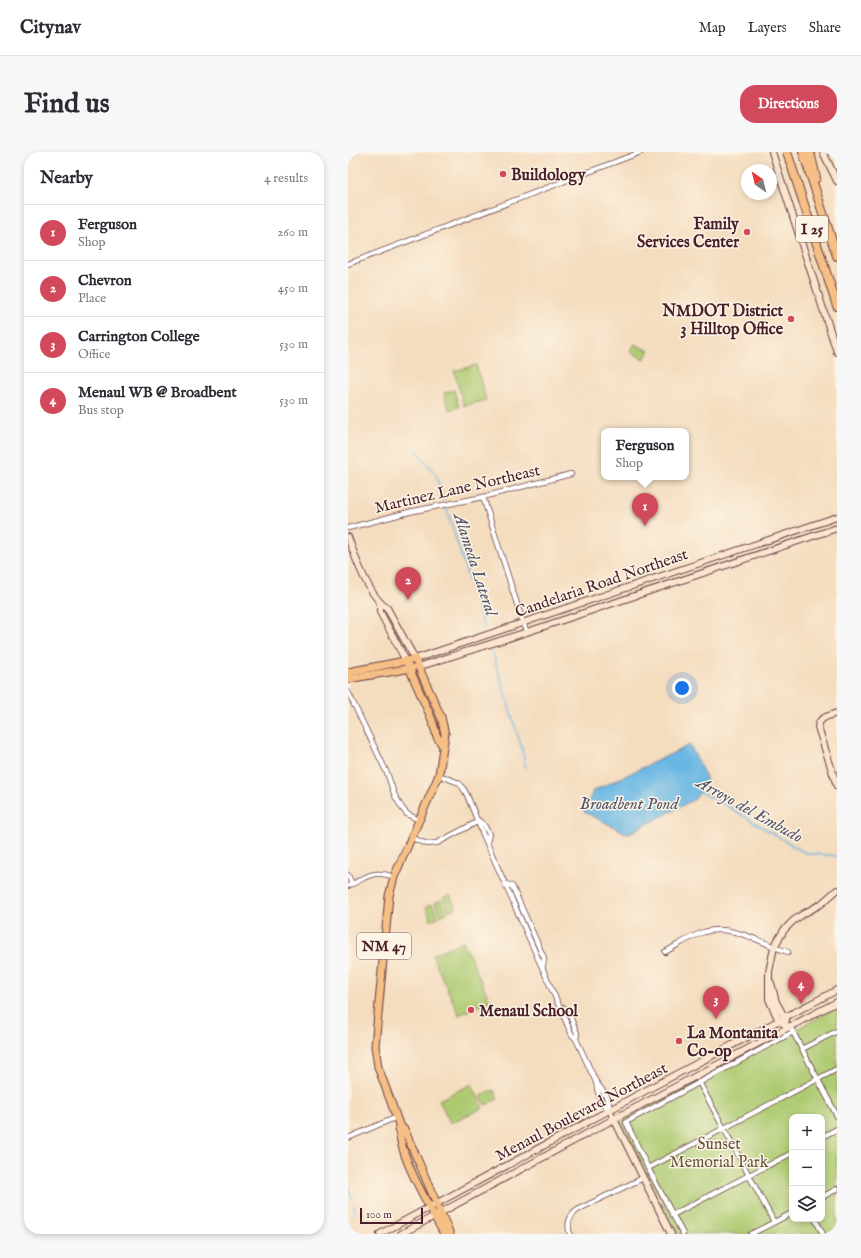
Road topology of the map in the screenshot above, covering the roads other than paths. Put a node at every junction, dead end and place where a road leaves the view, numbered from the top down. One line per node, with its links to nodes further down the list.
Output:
1 (640, 152): 10 (street)
2 (772, 152): 12 (main road)
3 (787, 152): 11 (highway, I 25)
4 (803, 152): 8 (highway, I 25)
5 (810, 152): 8 (highway)
6 (823, 152): 7 (main road)
7 (837, 181)
8 (825, 220): 9 (highway, I 25)
9 (837, 256)
10 (348, 264)
11 (837, 306)
12 (837, 352)
13 (571, 474): 14 (street, Martinez Lane Northeast)
14 (484, 497): 16 (street, Martinez Lane Northeast); 20 (street)
15 (837, 517): 20 (main road, Candelaria Road Northeast)
16 (348, 528)
17 (837, 528): 21 (main road, Candelaria Road Northeast)
18 (348, 537): 19 (main road)
19 (380, 604): 22 (main road); 23 (main road)
20 (523, 623): 21 (street); 22 (main road, Candelaria Road Northeast)
21 (528, 632): 24 (main road, Candelaria Road Northeast)
22 (416, 659): 23 (main road, Candelaria Road Northeast); 24 (main road, NM 47)
23 (406, 661): 25 (main road); 26 (main road, Candelaria Road Northeast)
24 (418, 666): 25 (main road, Candelaria Road Northeast); 30 (main road, NM 47)
25 (409, 669): 27 (main road, Candelaria Road Northeast); 30 (main road)
26 (348, 672)
27 (348, 679)
28 (348, 692): 33 (street)
29 (837, 713): 32 (main road)
30 (443, 746): 31 (main road, NM 47)
31 (439, 775): 33 (main road, NM 47); 34 (street)
32 (837, 786)
33 (419, 820): 35 (main road, NM 47)
34 (479, 821): 35 (street); 52 (street)
35 (412, 838): 37 (main road, NM 47)
36 (348, 875): 38 (street)
37 (394, 878): 38 (street); 54 (main road, NM 47)
38 (350, 885)
39 (837, 890): 40 (main road)
40 (774, 947): 41 (street); 42 (street); 45 (main road)
41 (665, 952)
42 (788, 952)
43 (837, 990): 45 (main road, Menaul Boulevard Northeast)
44 (837, 1002): 46 (main road, Menaul Boulevard Northeast)
45 (782, 1019): 46 (main road); 52 (main road, Menaul Boulevard Northeast)
46 (792, 1030): 48 (street); 51 (street); 55 (main road, Menaul Boulevard Northeast)
47 (837, 1031): 48 (street)
48 (802, 1049): 50 (street)
49 (837, 1069): 50 (street)
50 (818, 1079): 53 (street); 57 (street)
51 (699, 1082): 57 (street); 63 (street)
52 (610, 1110): 55 (main road); 62 (main road, Menaul Boulevard Northeast)
53 (837, 1116)
54 (396, 1117): 56 (main road, NM 47); 60 (street)
55 (614, 1119): 65 (main road, Menaul Boulevard Northeast); 66 (main road)
56 (399, 1124): 69 (main road, NM 47); 70 (main road, NM 47)
57 (724, 1128): 63 (street); 64 (street)
58 (837, 1129): 59 (street)
59 (825, 1135)
60 (348, 1138)
61 (789, 1155): 64 (street)
62 (502, 1168): 65 (main road); 69 (main road, Menaul Boulevard Northeast)
63 (648, 1168): 73 (street)
64 (749, 1176): 73 (street); 75 (street)
65 (506, 1177): 71 (main road, Menaul Boulevard Northeast)
66 (643, 1178): 81 (street); 82 (main road)
67 (837, 1189): 68 (street)
68 (825, 1195)
69 (437, 1203): 70 (main road, Menaul Boulevard Northeast); 71 (main road, NM 47)
70 (429, 1207): 74 (main road, NM 47); 77 (main road, Menaul Boulevard Northeast)
71 (441, 1212): 74 (main road, Menaul Boulevard Northeast); 80 (main road, NM 47)
72 (789, 1214): 75 (street)
73 (672, 1215): 83 (street)
74 (434, 1216): 78 (main road, Menaul Boulevard Northeast); 79 (main road, NM 47)
75 (774, 1222): 84 (street)
76 (817, 1222): 85 (street)
77 (380, 1234)
78 (401, 1234)
79 (444, 1234)
80 (450, 1234)
81 (570, 1234)
82 (671, 1234)
83 (683, 1234)
84 (751, 1234)
85 (823, 1234)

